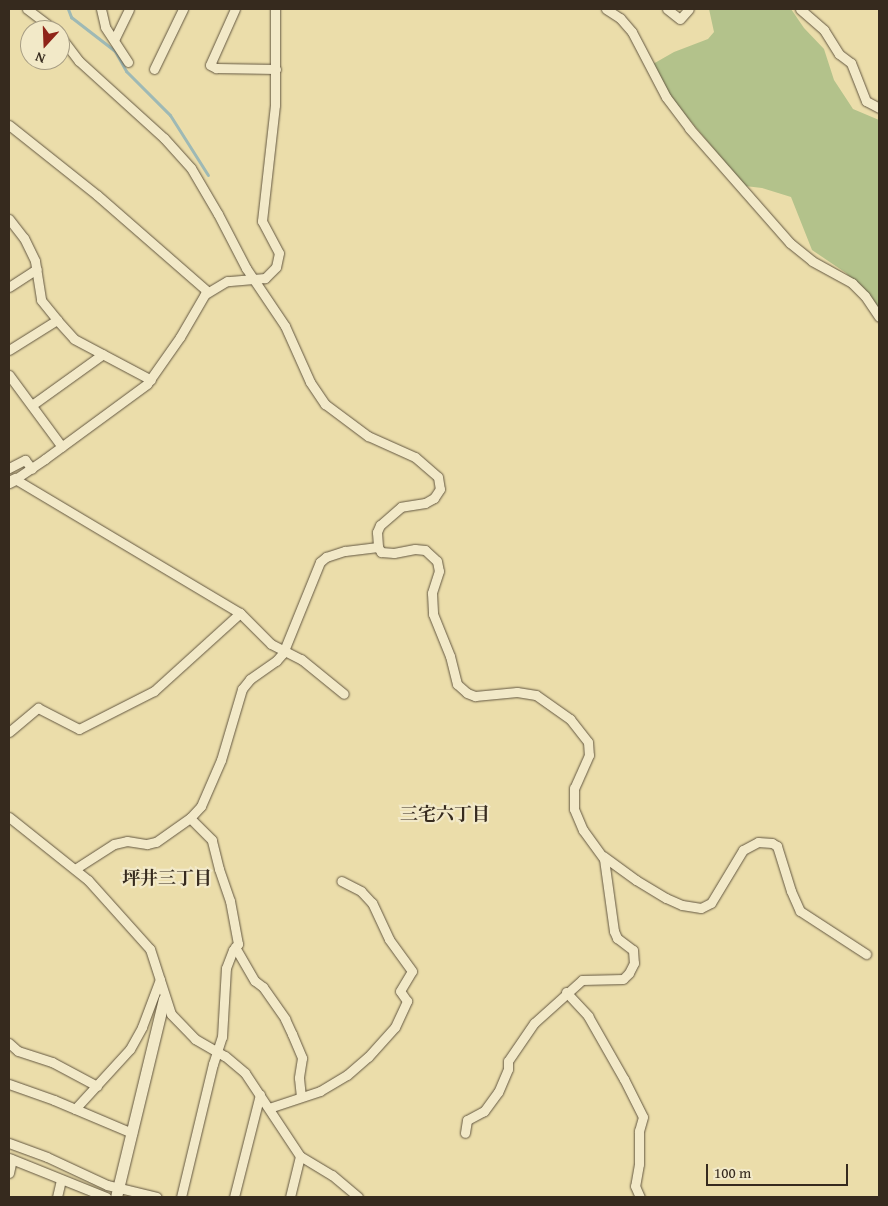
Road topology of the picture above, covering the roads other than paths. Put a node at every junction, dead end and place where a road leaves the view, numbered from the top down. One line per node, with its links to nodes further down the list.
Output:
1 (27, 9): 11 (street)
2 (101, 9): 12 (street)
3 (129, 9): 12 (street)
4 (183, 9): 16 (street)
5 (235, 9): 15 (street)
6 (275, 9): 15 (street)
7 (606, 9): 24 (street)
8 (667, 9): 9 (street)
9 (689, 9)
10 (800, 9): 17 (street)
11 (42, 20)
12 (114, 40): 14 (street)
13 (70, 49): 21 (street)
14 (128, 62)
15 (276, 68): 21 (street)
16 (154, 69)
17 (879, 108)
18 (9, 125): 23 (street)
19 (9, 219): 20 (street)
20 (37, 269): 22 (street); 25 (street)
21 (254, 280): 23 (street); 35 (street)
22 (9, 287)
23 (208, 292): 29 (street)
24 (879, 317)
25 (57, 320): 26 (street); 27 (street)
26 (9, 350)
27 (102, 354): 29 (street); 30 (street)
28 (9, 375): 30 (street)
29 (151, 380): 31 (street)
30 (32, 405): 31 (street)
31 (62, 447): 33 (street)
32 (9, 468): 33 (street)
33 (32, 469): 34 (street)
34 (12, 481): 36 (street)
35 (378, 548): 37 (street); 42 (street)
36 (240, 613): 37 (street); 39 (street)
37 (285, 650): 38 (street); 41 (street)
38 (344, 694)
39 (9, 732)
40 (9, 817): 43 (street)
41 (190, 818): 43 (street); 45 (street)
42 (601, 854): 46 (street); 48 (street)
43 (75, 869): 47 (street)
44 (341, 881): 55 (street)
45 (235, 947): 51 (street); 55 (street)
46 (866, 954)
47 (160, 979): 49 (street); 53 (street)
48 (566, 992): 59 (street); 73 (street)
49 (164, 999): 51 (street); 58 (street)
50 (9, 1043): 53 (street)
51 (218, 1053): 54 (street); 69 (street)
52 (9, 1084): 57 (street)
53 (96, 1086): 57 (street)
54 (260, 1094): 56 (street); 70 (street)
55 (301, 1096): 56 (street)
56 (269, 1108): 61 (street)
57 (75, 1109): 58 (street)
58 (132, 1133): 65 (street)
59 (466, 1133)
60 (9, 1143): 65 (street)
61 (300, 1156): 71 (street); 72 (street)
62 (10, 1158): 63 (street); 64 (street)
63 (9, 1173)
64 (61, 1179): 66 (street); 67 (street)
65 (117, 1192): 68 (street)
66 (56, 1197)
67 (106, 1197)
68 (157, 1197)
69 (181, 1197)
70 (234, 1197)
71 (290, 1197)
72 (358, 1197)
73 (640, 1197)

